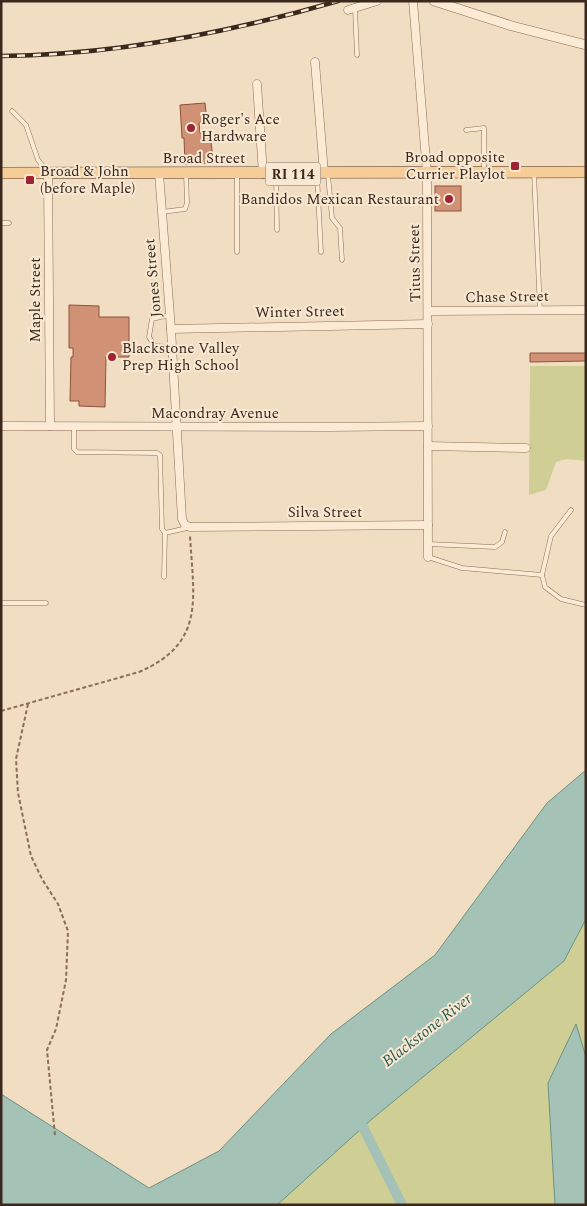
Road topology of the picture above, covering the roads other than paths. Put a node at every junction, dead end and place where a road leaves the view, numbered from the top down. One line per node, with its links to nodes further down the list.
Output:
1 (377, 1): 4 (street)
2 (413, 1): 16 (street, Titus Street)
3 (434, 1): 5 (street)
4 (351, 8): 6 (lane)
5 (586, 45)
6 (358, 55)
7 (315, 62): 15 (street)
8 (257, 84): 21 (street)
9 (12, 111): 19 (lane)
10 (466, 130): 17 (lane)
11 (586, 172): 18 (main road, Broad Street / RI 114)
12 (1, 173): 19 (main road, Broad Street / RI 114)
13 (159, 173): 14 (main road, Broad Street / RI 114); 19 (main road, Broad Street / RI 114); 23 (street, Jones Street)
14 (186, 173): 20 (main road, Broad Street / RI 114); 23 (lane)
15 (323, 173): 16 (main road, Broad Street / RI 114); 22 (main road, Broad Street / RI 114); 28 (lane); 29 (lane)
16 (427, 173): 17 (main road, Broad Street / RI 114); 32 (street, Titus Street)
17 (484, 173): 18 (main road, Broad Street / RI 114)
18 (534, 173): 30 (lane)
19 (48, 174): 38 (street, Maple Street)
20 (238, 174): 21 (main road, Broad Street / RI 114); 27 (lane)
21 (263, 174): 22 (main road, Broad Street / RI 114)
22 (276, 174): 26 (lane)
23 (162, 212): 33 (street, Jones Street)
24 (1, 223): 25 (lane)
25 (9, 223)
26 (277, 230)
27 (237, 252)
28 (322, 252)
29 (342, 260)
30 (540, 310): 31 (street, Chase Street); 32 (street, Chase Street)
31 (586, 310)
32 (429, 311): 34 (street, Titus Street)
33 (170, 315): 35 (street, Jones Street); 36 (lane)
34 (428, 324): 35 (street, Winter Street); 40 (street, Titus Street)
35 (171, 329): 36 (street, Jones Street)
36 (172, 347): 41 (street, Jones Street)
37 (1, 426): 38 (street, Macondray Avenue)
38 (50, 426): 39 (street, Macondray Avenue)
39 (74, 426): 41 (street, Macondray Avenue); 48 (lane)
40 (428, 426): 41 (street, Macondray Avenue); 42 (street, Titus Street)
41 (178, 427): 46 (street, Jones Street)
42 (428, 446): 43 (street); 45 (street, Titus Street)
43 (526, 448)
44 (571, 510): 51 (lane)
45 (428, 525): 46 (street, Silva Street); 49 (street)
46 (190, 527): 48 (lane)
47 (505, 532): 49 (lane)
48 (165, 533): 52 (lane)
49 (428, 544): 50 (street)
50 (428, 557): 51 (lane)
51 (542, 575): 55 (lane)
52 (164, 577)
53 (1, 603): 54 (lane)
54 (46, 603)
55 (586, 605)

